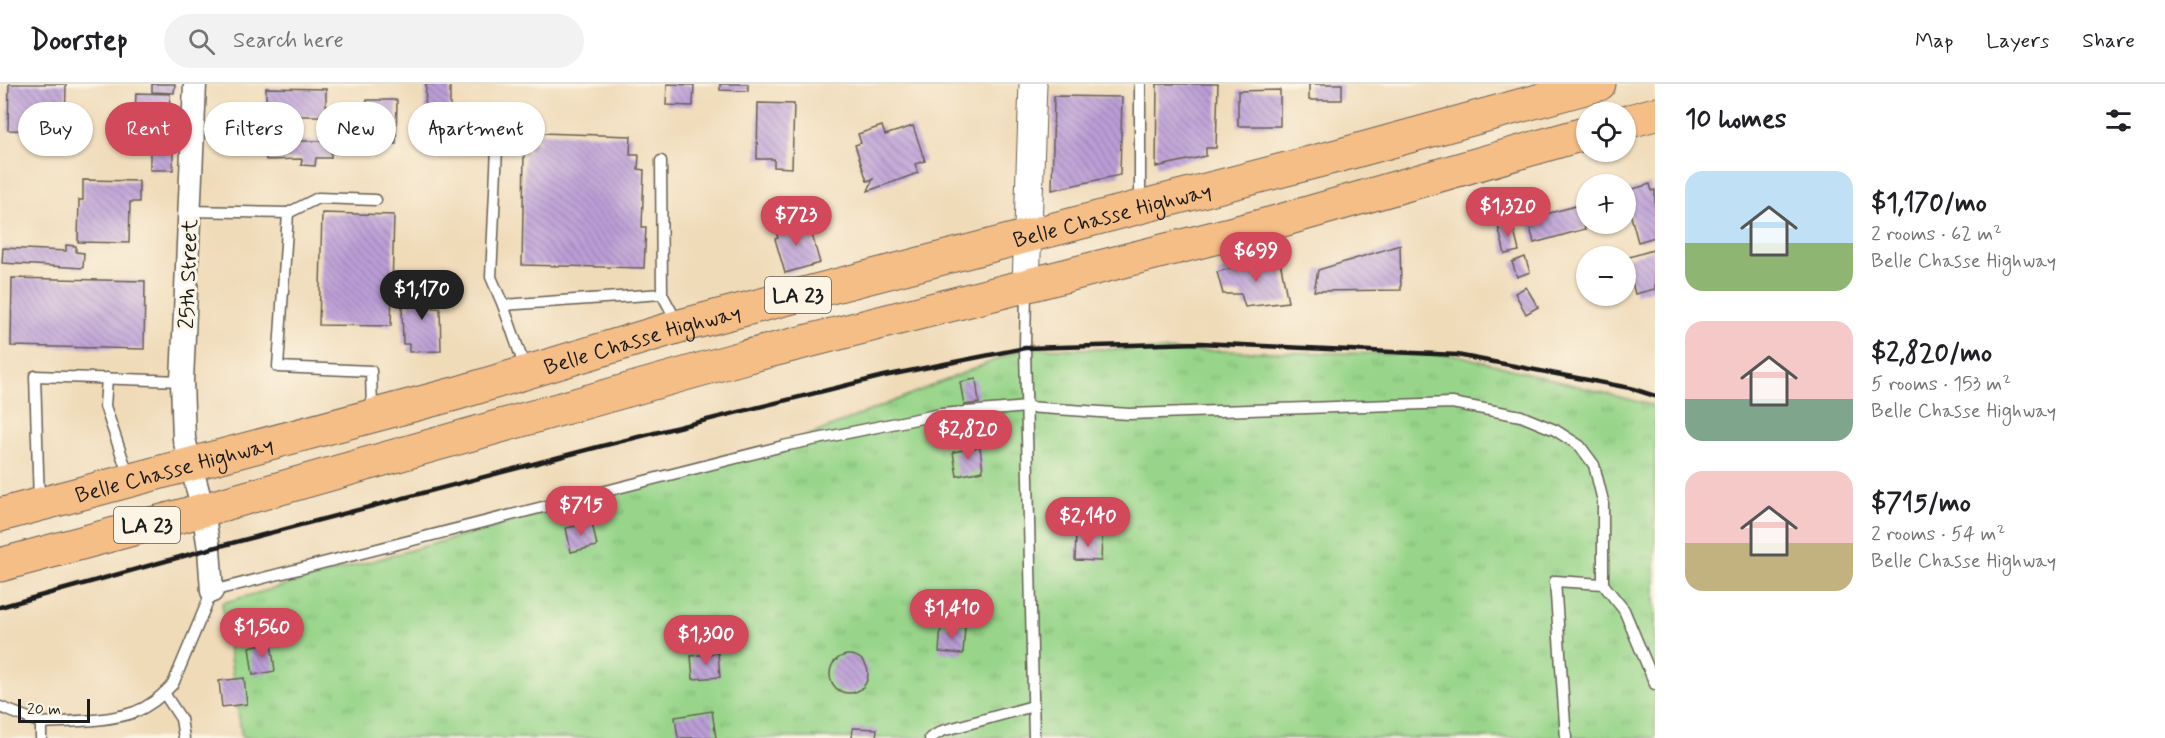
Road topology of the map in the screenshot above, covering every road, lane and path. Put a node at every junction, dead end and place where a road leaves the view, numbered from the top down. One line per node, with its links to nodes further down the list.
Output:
1 (195, 84): 12 (street, 25th Street)
2 (1033, 84): 14 (street)
3 (1140, 84): 11 (lane)
4 (1599, 84): 11 (highway, Belle Chasse Highway / LA 23)
5 (1655, 114): 6 (highway)
6 (1636, 119)
7 (1576, 136): 15 (highway, Belle Chasse Highway / LA 23)
8 (497, 156): 17 (lane)
9 (662, 161): 16 (lane)
10 (376, 200): 13 (lane)
11 (1140, 207): 14 (highway, Belle Chasse Highway / LA 23)
12 (189, 211): 13 (lane); 21 (street, 25th Street)
13 (288, 213): 23 (lane)
14 (1028, 236): 15 (street); 18 (highway, Belle Chasse Highway / LA 23)
15 (1026, 285): 22 (lane); 27 (highway, Belle Chasse Highway / LA 23)
16 (662, 294): 17 (lane); 18 (lane)
17 (503, 305): 19 (lane)
18 (680, 326): 19 (highway, Belle Chasse Highway / LA 23)
19 (526, 372): 23 (highway, Belle Chasse Highway / LA 23)
20 (107, 378): 21 (lane); 25 (lane); 26 (lane)
21 (182, 381): 24 (street, 25th Street)
22 (1027, 407): 30 (lane); 31 (lane); 34 (lane)
23 (372, 415): 24 (highway, Belle Chasse Highway / LA 23)
24 (190, 463): 25 (highway, Belle Chasse Highway / LA 23); 27 (street, 25th Street)
25 (130, 480): 26 (highway, Belle Chasse Highway / LA 23)
26 (39, 504): 28 (highway, Belle Chasse Highway / LA 23)
27 (203, 510): 29 (highway, Belle Chasse Highway / LA 23); 31 (street, 25th Street)
28 (0, 514)
29 (0, 565)
30 (1604, 584): 32 (lane); 41 (lane)
31 (212, 591): 33 (lane)
32 (1655, 684)
33 (164, 693): 36 (lane); 38 (lane)
34 (1034, 706): 39 (lane); 40 (lane)
35 (0, 707): 36 (lane)
36 (41, 723): 37 (lane)
37 (41, 738)
38 (184, 738)
39 (930, 738)
40 (1034, 738)
41 (1566, 738)

